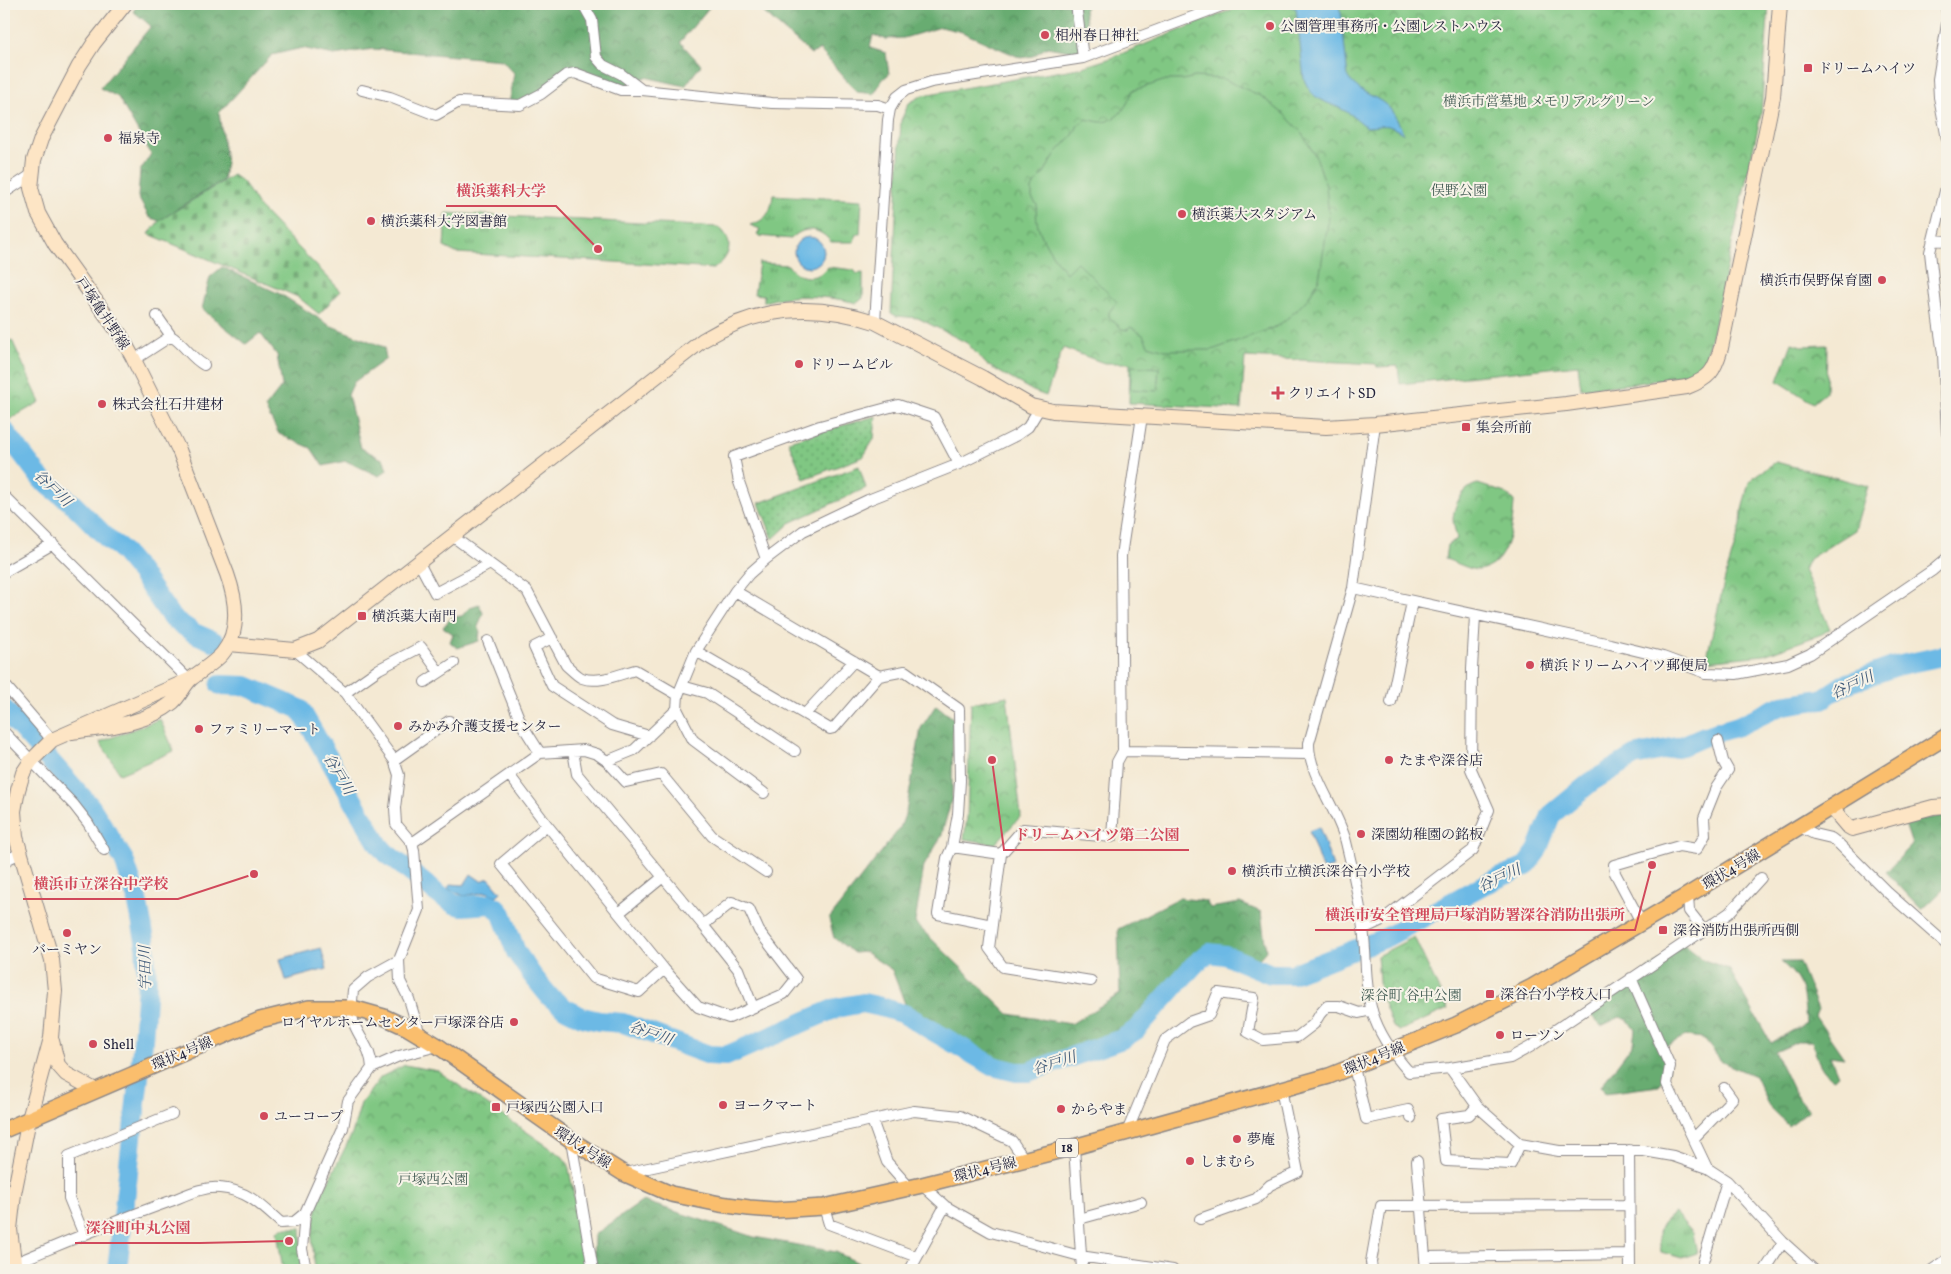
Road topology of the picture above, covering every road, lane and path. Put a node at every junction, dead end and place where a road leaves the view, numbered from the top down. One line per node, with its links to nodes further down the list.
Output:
1 (125, 4): 15 (street, 戸塚亀井野線)
2 (583, 4): 11 (street)
3 (1076, 4): 9 (street)
4 (1227, 4): 9 (street)
5 (1780, 4): 30 (street)
6 (1946, 4): 7 (street)
7 (1947, 14)
8 (1947, 24): 13 (street)
9 (1083, 58): 12 (street)
10 (362, 90): 11 (street)
11 (642, 90): 12 (street)
12 (890, 109): 23 (street)
13 (1945, 114): 14 (street)
14 (1947, 139)
15 (31, 175): 17 (street); 25 (street, 戸塚亀井野線)
16 (1947, 183): 18 (street)
17 (4, 193)
18 (1933, 240): 19 (street); 20 (street)
19 (1947, 241)
20 (1936, 306): 21 (street); 27 (street)
21 (1947, 308)
22 (157, 316): 24 (street)
23 (875, 322): 28 (street); 34 (street)
24 (171, 336): 25 (street); 26 (street)
25 (134, 360): 47 (street, 戸塚亀井野線)
26 (204, 365)
27 (1946, 402): 31 (street)
28 (1040, 409): 29 (street); 32 (street)
29 (1142, 416): 30 (street); 69 (street)
30 (1375, 424): 41 (street)
31 (1947, 433)
32 (958, 464): 37 (street); 37 (street)
33 (4, 496): 35 (street)
34 (452, 536): 38 (street); 39 (street)
35 (53, 544): 40 (street); 54 (street)
36 (1947, 558): 44 (street)
37 (766, 559): 42 (street)
38 (418, 562): 39 (street); 48 (street)
39 (490, 564): 45 (street)
40 (4, 572)
41 (1353, 588): 43 (street); 72 (street)
42 (735, 591): 49 (street); 50 (street)
43 (1412, 602): 44 (street); 59 (street)
44 (1475, 616): 98 (street)
45 (552, 638): 57 (street); 64 (street)
46 (488, 641): 71 (street)
47 (229, 644): 48 (street); 54 (street)
48 (295, 650): 58 (street)
49 (696, 651): 57 (street); 61 (street)
50 (854, 662): 53 (street); 61 (street)
51 (454, 663): 52 (street)
52 (439, 672): 55 (street); 58 (street)
53 (879, 676): 61 (street); 84 (street)
54 (189, 680): 67 (street)
55 (425, 682)
56 (4, 684): 67 (street)
57 (680, 690): 60 (street); 70 (street)
58 (345, 693): 74 (street)
59 (1391, 702)
60 (677, 709): 64 (street); 77 (street)
61 (805, 714)
62 (449, 721): 74 (street)
63 (4, 732): 73 (street)
64 (649, 736): 75 (street)
65 (1947, 736): 79 (main road, 環状4号線 / 18)
66 (1718, 741): 94 (street)
67 (50, 742): 73 (street)
68 (573, 751): 71 (street); 75 (street); 90 (street)
69 (1123, 751): 72 (street); 87 (street)
70 (795, 752)
71 (540, 753): 76 (street)
72 (1309, 754): 98 (street)
73 (34, 758): 80 (street); 85 (street)
74 (394, 760): 83 (street)
75 (607, 761): 89 (street)
76 (510, 776): 81 (street); 83 (street)
77 (764, 793)
78 (1947, 806): 79 (street)
79 (1831, 807): 82 (main road, 環状4号線 / 18)
80 (9, 822): 86 (street)
81 (548, 825): 93 (street); 101 (street)
82 (1800, 827): 92 (main road, 環状4号線 / 18); 99 (street)
83 (412, 843): 100 (street)
84 (952, 847): 87 (street); 96 (street)
85 (104, 850)
86 (21, 853): 88 (street); 108 (street)
87 (1001, 854): 96 (street)
88 (4, 864)
89 (766, 872)
90 (663, 877): 93 (street); 95 (street)
91 (1761, 878): 97 (street)
92 (1688, 895): 94 (main road, 環状4号線 / 18); 97 (street)
93 (619, 914): 101 (street)
94 (1642, 922): 110 (main road, 環状4号線 / 18)
95 (703, 925): 104 (street); 104 (street)
96 (992, 925): 103 (street)
97 (1704, 930): 102 (street)
98 (1363, 932): 106 (street)
99 (1947, 946)
100 (399, 960): 105 (street); 107 (street)
101 (664, 970): 104 (street)
102 (1631, 978): 113 (street); 124 (street)
103 (1092, 981)
104 (753, 1007)
105 (352, 1008): 107 (main road, 環状4号線 / 18); 112 (street); 116 (main road, 環状4号線 / 18)
106 (1372, 1010): 110 (street); 123 (street)
107 (420, 1035): 109 (main road, 環状4号線 / 18)
108 (51, 1038): 116 (street); 120 (street)
109 (438, 1046): 112 (street); 125 (main road, 環状4号線 / 18)
110 (1391, 1052): 111 (main road, 環状4号線 / 18); 113 (street)
111 (1354, 1067): 115 (main road, 環状4号線 / 18); 119 (street)
112 (372, 1068): 140 (street)
113 (1450, 1068): 117 (street)
114 (1724, 1088): 124 (street)
115 (1281, 1089): 123 (main road, 環状4号線 / 18); 141 (street)
116 (95, 1090): 120 (main road, 環状4号線 / 18)
117 (1477, 1106): 126 (street); 126 (street)
118 (172, 1114): 143 (street)
119 (1411, 1118)
120 (29, 1119): 122 (main road, 環状4号線 / 18); 150 (street)
121 (872, 1120): 129 (street); 132 (street); 134 (street)
122 (4, 1130)
123 (1127, 1132): 127 (main road, 環状4号線 / 18)
124 (1693, 1139): 131 (street)
125 (571, 1140): 132 (main road, 環状4号線 / 18); 152 (street)
126 (1520, 1144): 128 (street)
127 (1074, 1146): 129 (main road, 環状4号線 / 18); 142 (street)
128 (1629, 1150): 131 (street); 136 (street)
129 (1024, 1159): 134 (main road, 環状4号線 / 18)
130 (1417, 1161): 138 (street)
131 (1707, 1168): 133 (street)
132 (623, 1173): 139 (main road, 環状4号線 / 18)
133 (1727, 1181): 144 (street); 159 (street)
134 (915, 1186): 137 (street); 139 (main road, 環状4号線 / 18)
135 (1140, 1202): 142 (street)
136 (1629, 1205): 138 (street); 145 (street)
137 (945, 1206): 146 (street); 147 (street)
138 (1420, 1206): 148 (street); 156 (street)
139 (824, 1207): 147 (street)
140 (305, 1213): 143 (street); 151 (street)
141 (1200, 1218)
142 (1079, 1219): 146 (street)
143 (84, 1235): 150 (street)
144 (1783, 1242): 160 (street); 161 (street)
145 (1630, 1254): 148 (street); 158 (street)
146 (1080, 1256): 154 (street); 155 (street)
147 (917, 1257): 153 (street)
148 (1425, 1257): 157 (street)
149 (1947, 1260): 162 (street)
150 (15, 1266)
151 (306, 1270)
152 (593, 1270)
153 (910, 1270)
154 (1082, 1270)
155 (1173, 1270)
156 (1372, 1270)
157 (1426, 1270)
158 (1630, 1270)
159 (1703, 1270)
160 (1765, 1270)
161 (1814, 1270)
162 (1932, 1270)

